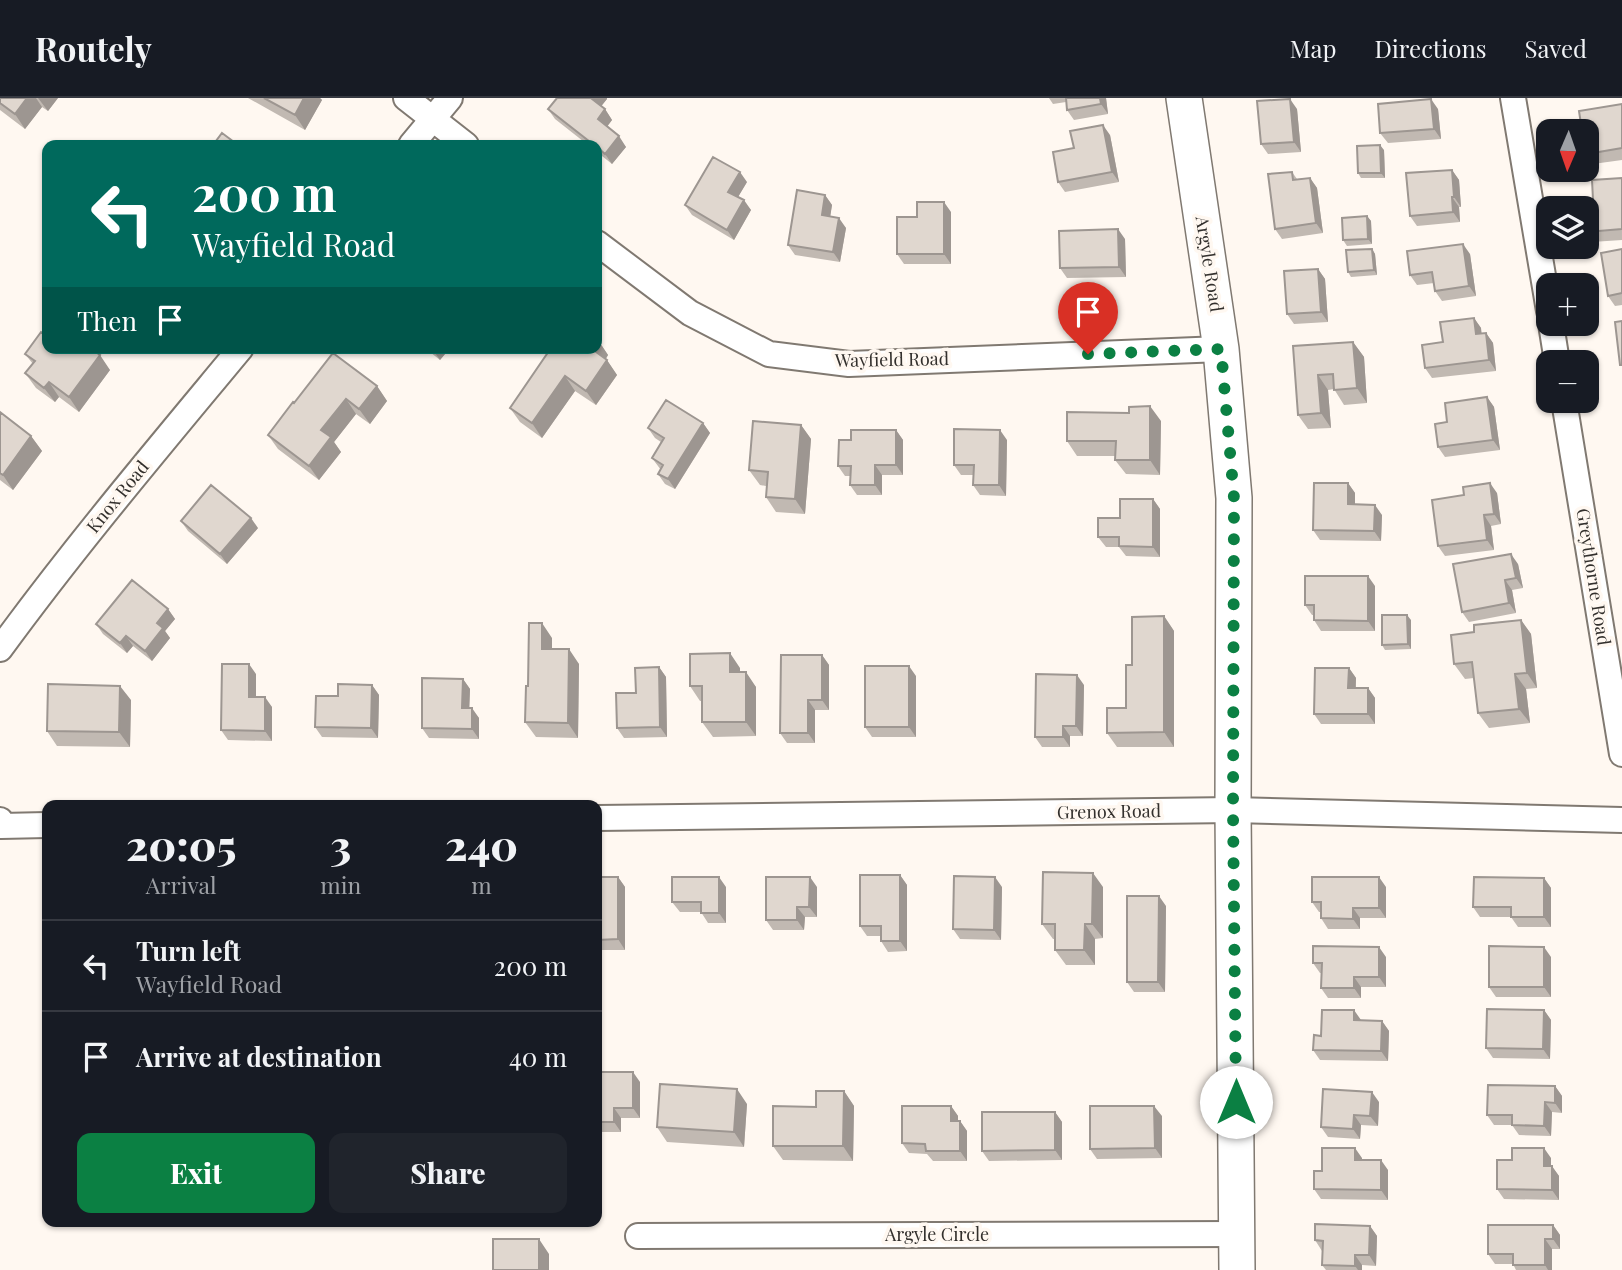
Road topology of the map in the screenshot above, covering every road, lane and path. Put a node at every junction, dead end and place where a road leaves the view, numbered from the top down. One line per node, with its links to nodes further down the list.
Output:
1 (406, 98): 5 (street)
2 (450, 98): 5 (street)
3 (1184, 98): 10 (street, Argyle Road)
4 (1514, 98): 9 (street)
5 (432, 120): 6 (street); 7 (street)
6 (415, 140)
7 (459, 140)
8 (602, 247): 10 (street, Wayfield Road)
9 (1543, 273)
10 (1221, 349): 15 (street, Argyle Road)
11 (236, 354): 13 (street, Knox Road)
12 (1566, 413): 14 (street, Greythorne Road)
13 (0, 649)
14 (1622, 754)
15 (1233, 810): 16 (street, Grenox Road); 18 (street, Grenox Road); 22 (street, Argyle Road)
16 (602, 818)
17 (0, 820): 20 (street)
18 (1622, 820)
19 (42, 825): 20 (street)
20 (1, 826): 21 (street)
21 (0, 834)
22 (1237, 1234): 23 (street, Argyle Circle); 24 (street, Argyle Road)
23 (638, 1236)
24 (1237, 1270)

